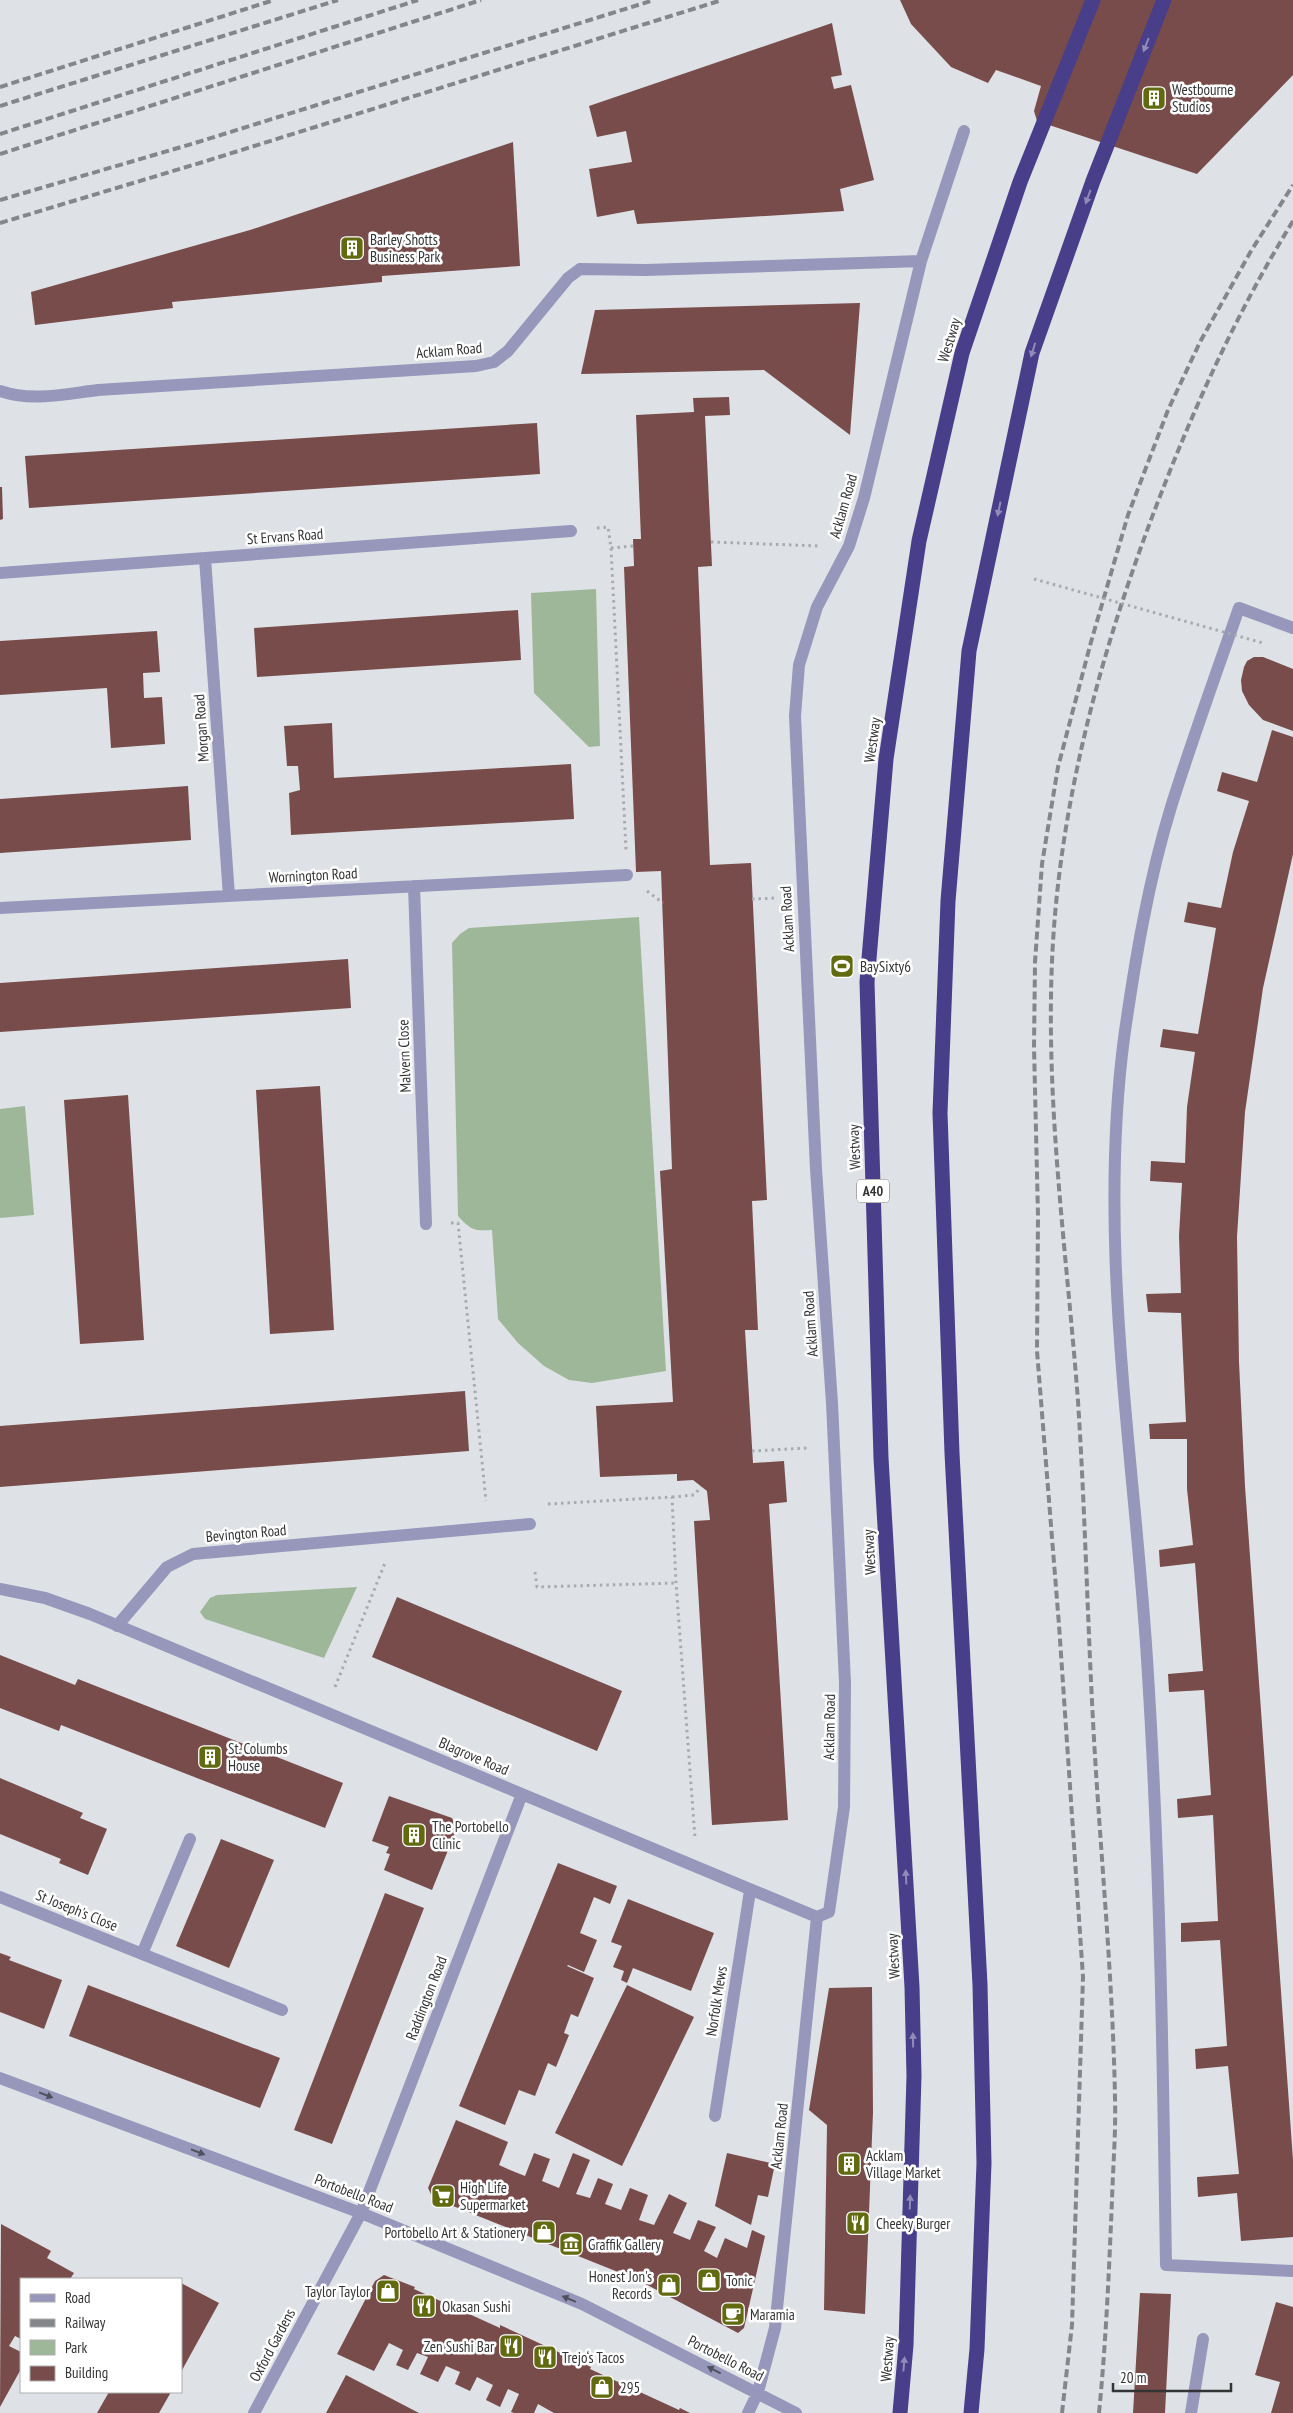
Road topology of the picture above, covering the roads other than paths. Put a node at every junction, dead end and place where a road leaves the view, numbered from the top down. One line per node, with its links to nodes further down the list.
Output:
1 (1093, 0): 34 (highway, Westway / A40, one-way to 1, bridge)
2 (1164, 0): 35 (highway, one-way to 35, bridge)
3 (964, 131): 4 (street, Acklam Road)
4 (922, 261): 5 (street, Acklam Road); 22 (street, Acklam Road)
5 (0, 391)
6 (572, 531): 7 (street, St Ervans Road)
7 (205, 558): 8 (street, St Ervans Road); 12 (street, Morgan Road)
8 (0, 573)
9 (1293, 628): 28 (street)
10 (627, 875): 11 (street, Wornington Road)
11 (414, 886): 12 (street, Wornington Road); 14 (street, Malvern Close)
12 (229, 896): 13 (street, Wornington Road)
13 (0, 908)
14 (426, 1224)
15 (530, 1524): 17 (street, Bevington Road)
16 (0, 1589): 17 (street)
17 (117, 1626): 18 (street, Blagrove Road)
18 (522, 1794): 20 (street, Blagrove Road); 27 (street, Raddington Road)
19 (190, 1839): 23 (street)
20 (750, 1891): 22 (street, Blagrove Road); 26 (street, Norfolk Mews)
21 (0, 1897): 23 (street, St Joseph's Close)
22 (817, 1917): 30 (street, Acklam Road)
23 (142, 1954): 24 (street, St Joseph's Close)
24 (282, 2010)
25 (0, 2078): 27 (street, Portobello Road, one-way to 27)
26 (715, 2116)
27 (361, 2213): 30 (street, Portobello Road, one-way to 27); 31 (street, Oxford Gardens)
28 (1293, 2270)
29 (1203, 2339): 36 (street)
30 (758, 2392): 32 (street, Acklam Road); 33 (street, Portobello Road)
31 (254, 2413)
32 (748, 2413)
33 (796, 2413)
34 (900, 2413)
35 (971, 2413)
36 (1191, 2413)

